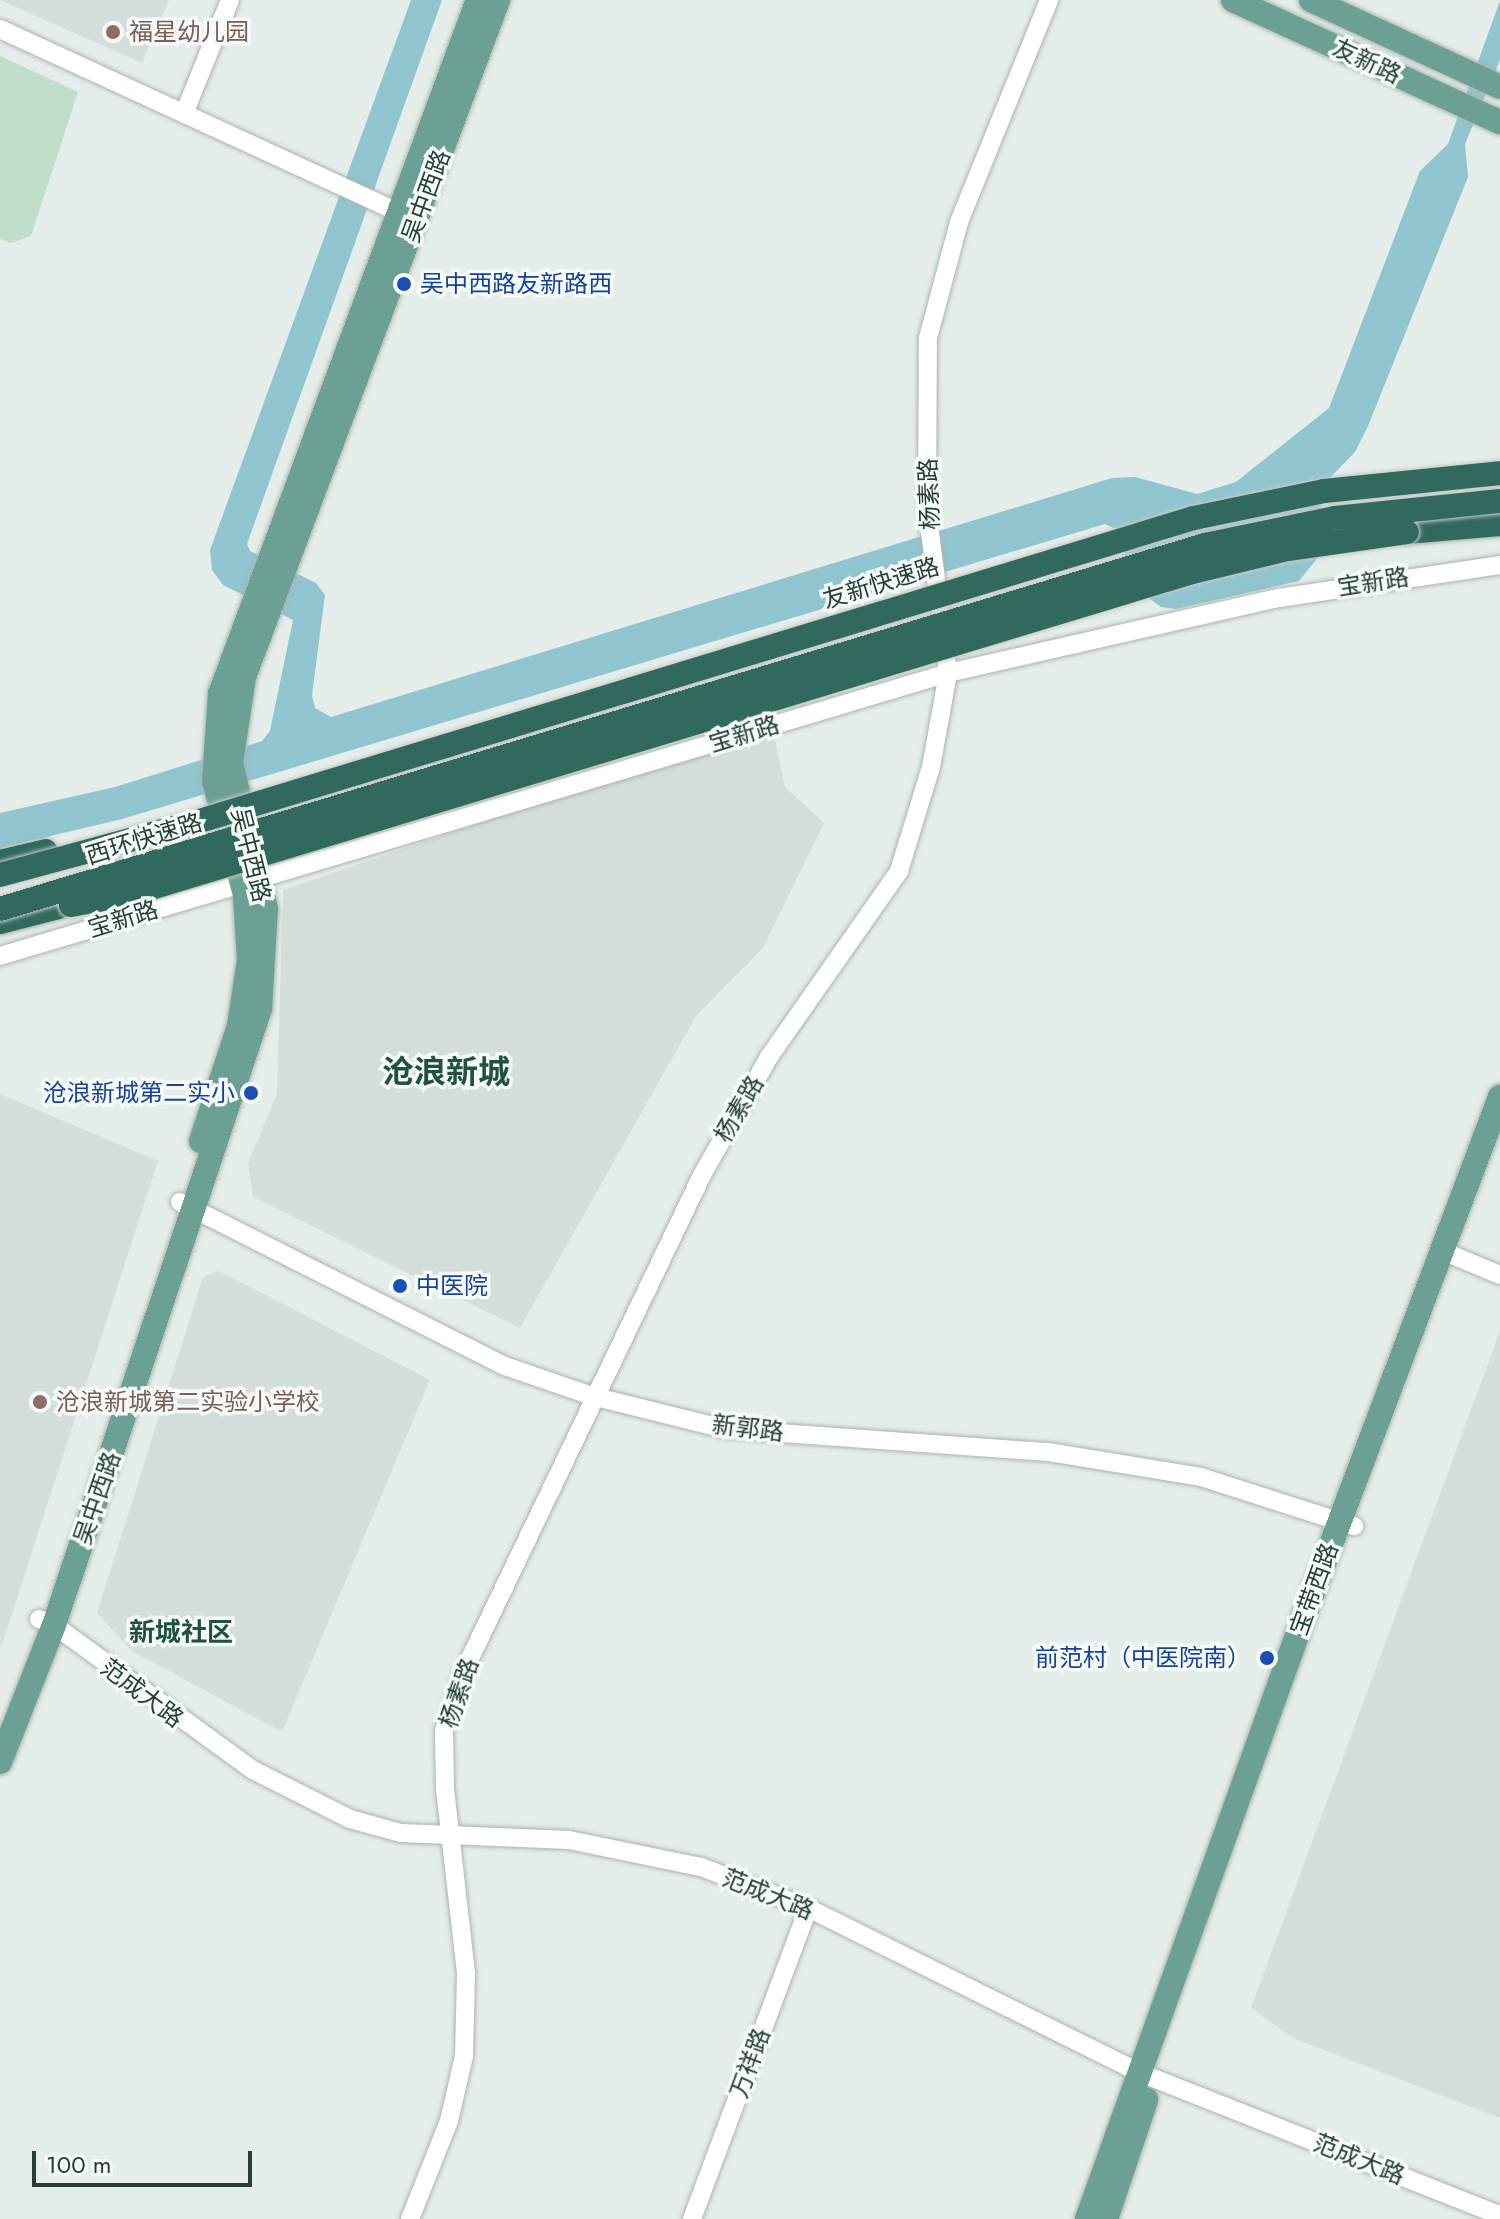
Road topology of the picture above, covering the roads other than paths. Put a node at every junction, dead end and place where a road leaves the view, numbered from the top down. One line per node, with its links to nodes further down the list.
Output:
1 (230, 0): 9 (street)
2 (478, 0): 11 (main road, 吴中西路)
3 (498, 0): 11 (main road, 吴中西路)
4 (1049, 0): 16 (street, 杨素路)
5 (1233, 0): 10 (main road, 友新路)
6 (1311, 0): 8 (main road, 友新路)
7 (0, 29): 9 (street)
8 (1500, 87)
9 (184, 114): 11 (street)
10 (1493, 119)
11 (409, 217): 22 (main road, 吴中西路)
12 (1500, 473): 17 (highway, 友新快速路, bridge)
13 (1500, 501): 23 (highway, 西环快速路, bridge)
14 (1500, 524): 20 (highway, bridge)
15 (1500, 565): 16 (street, 宝新路)
16 (948, 673): 22 (street, 宝新路); 32 (street, 杨素路)
17 (288, 793): 18 (highway, 西环快速路, bridge)
18 (193, 823): 19 (highway, bridge); 21 (highway, 西环快速路, bridge)
19 (0, 862)
20 (224, 864): 23 (highway, bridge); 25 (highway, bridge)
21 (0, 875)
22 (252, 880): 26 (street, 宝新路); 29 (main road, 吴中西路)
23 (70, 892): 24 (highway, 西环快速路, bridge)
24 (0, 909)
25 (0, 922)
26 (0, 956)
27 (1500, 1097): 30 (main road, 宝带西路)
28 (1500, 1142): 30 (main road, 宝带西路)
29 (188, 1204): 32 (street, 新郭路); 34 (main road, 吴中西路)
30 (1448, 1253): 31 (street); 33 (main road, 宝带西路)
31 (1500, 1275)
32 (592, 1396): 33 (street, 新郭路); 37 (street, 杨素路)
33 (1347, 1523): 39 (main road, 宝带西路)
34 (46, 1622): 35 (main road, 吴中西路); 36 (main road, 吴中西路); 37 (street, 范成大路)
35 (0, 1718)
36 (0, 1762)
37 (451, 1837): 38 (street, 范成大路); 41 (street, 杨素路)
38 (808, 1908): 39 (street, 范成大路); 42 (street, 万祥路)
39 (1146, 2075): 40 (street, 范成大路); 43 (main road, 宝带西路); 44 (main road, 宝带西路)
40 (1500, 2215)
41 (410, 2219)
42 (692, 2219)
43 (1087, 2219)
44 (1106, 2219)

